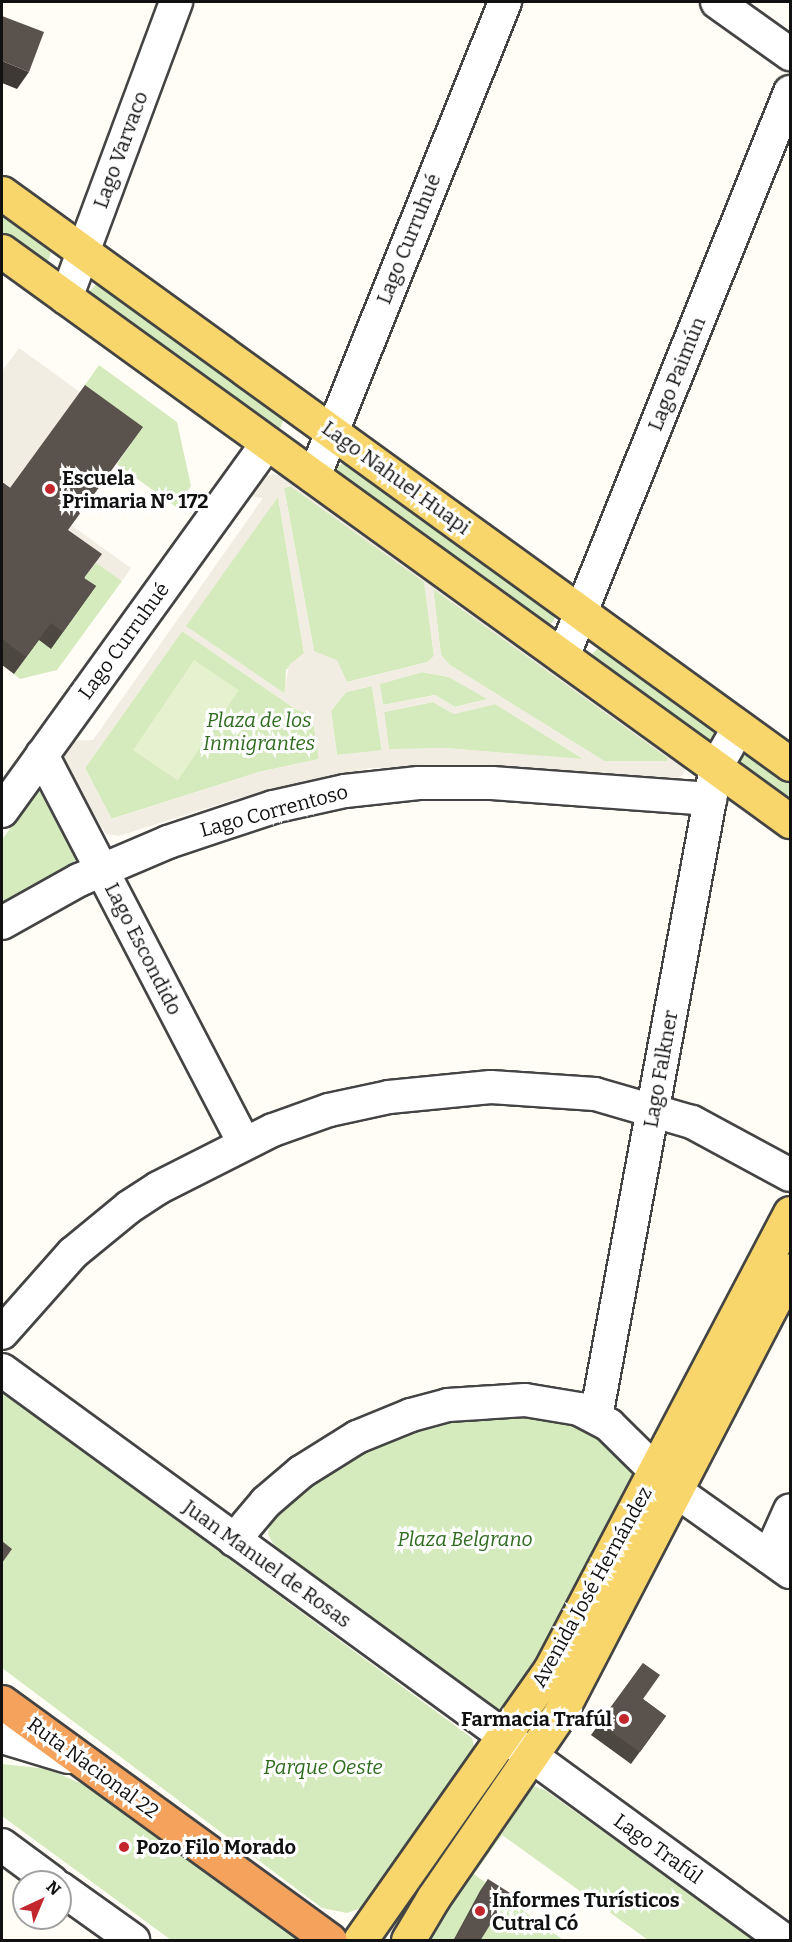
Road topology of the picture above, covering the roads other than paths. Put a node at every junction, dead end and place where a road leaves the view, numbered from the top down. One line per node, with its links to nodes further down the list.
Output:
1 (176, 2): 8 (street, Lago Varvaco)
2 (505, 2): 10 (street, Lago Curruhué)
3 (717, 2): 4 (street)
4 (790, 54)
5 (790, 92): 13 (street, Lago Paimún)
6 (2, 193): 8 (main road, Lago Nahuel Huapi)
7 (2, 251): 9 (main road)
8 (83, 252): 9 (street, Lago Varvaco); 10 (main road, Lago Nahuel Huapi)
9 (66, 298): 11 (main road)
10 (332, 432): 12 (street, Lago Curruhué); 13 (main road, Lago Nahuel Huapi)
11 (267, 442): 12 (main road); 16 (street, Lago Curruhué)
12 (314, 477): 14 (main road)
13 (581, 612): 14 (street, Lago Paimún); 15 (main road, Lago Nahuel Huapi)
14 (563, 657): 18 (main road)
15 (739, 727): 17 (main road, Lago Nahuel Huapi); 18 (street, Lago Falkner)
16 (42, 755): 20 (street, Lago Curruhué); 22 (street, Lago Escondido)
17 (790, 764)
18 (716, 767): 19 (street, Lago Falkner); 21 (main road)
19 (710, 799): 22 (street, Lago Correntoso); 24 (street, Lago Falkner)
20 (2, 811)
21 (790, 821)
22 (101, 869): 23 (street, Lago Correntoso); 25 (street, Lago Escondido)
23 (2, 923)
24 (654, 1108): 25 (street); 26 (street); 31 (street, Lago Falkner)
25 (244, 1143): 29 (street)
26 (790, 1175)
27 (790, 1213): 32 (main road, Avenida José Hernández)
28 (790, 1270): 32 (main road, Avenida José Hernández)
29 (2, 1333)
30 (2, 1371): 34 (street, Juan Manuel de Rosas)
31 (596, 1417): 32 (street); 34 (street)
32 (666, 1480): 35 (street); 38 (main road, Avenida José Hernández); 39 (main road, Avenida José Hernández)
33 (790, 1510): 35 (street)
34 (234, 1540): 38 (street, Juan Manuel de Rosas)
35 (780, 1564)
36 (2, 1702): 40 (highway, Ruta Nacional 22)
37 (2, 1737): 40 (street)
38 (504, 1737): 39 (street, Juan Manuel de Rosas); 46 (main road, Avenida José Hernández)
39 (531, 1757): 47 (main road, Avenida José Hernández); 48 (street, Lago Trafúl)
40 (88, 1765): 45 (highway, Ruta Nacional 22)
41 (2, 1845): 42 (street)
42 (36, 1870)
43 (72, 1897): 44 (street)
44 (133, 1941)
45 (330, 1941)
46 (360, 1941)
47 (408, 1941)
48 (784, 1941)

